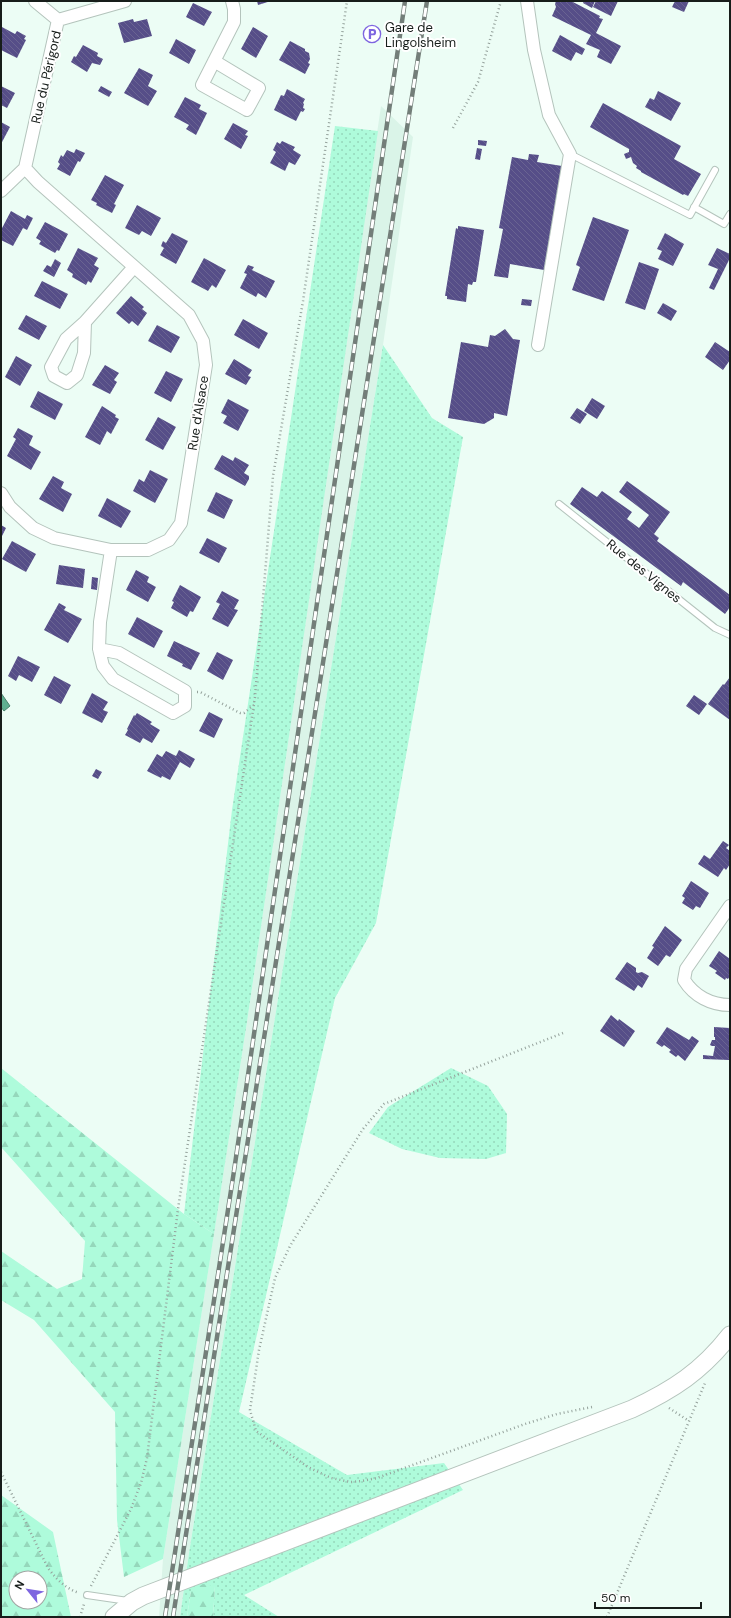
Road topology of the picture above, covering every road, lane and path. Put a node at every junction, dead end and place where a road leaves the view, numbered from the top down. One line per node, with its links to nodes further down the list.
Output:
1 (35, 1): 7 (street)
2 (125, 1): 7 (street, Rue du Périgord)
3 (232, 1): 8 (street)
4 (347, 1): 26 (path)
5 (501, 1): 9 (path)
6 (527, 1): 10 (street)
7 (58, 20): 11 (street, Rue du Périgord)
8 (214, 61): 8 (street)
9 (453, 128)
10 (570, 154): 14 (lane); 19 (street)
11 (25, 168): 13 (street); 17 (street, Rue d'Alsace)
12 (715, 170): 14 (lane)
13 (1, 191)
14 (694, 207): 16 (lane)
15 (730, 214): 16 (lane)
16 (727, 226)
17 (134, 267): 18 (street); 22 (street, Rue d'Alsace)
18 (85, 322)
19 (538, 345)
20 (1, 493): 22 (street, Rue d'Alsace)
21 (559, 504): 23 (lane, Rue des Vignes)
22 (111, 550): 24 (street)
23 (730, 635)
24 (99, 649): 25 (street); 25 (street)
25 (185, 691): 26 (path)
26 (254, 704): 36 (path)
27 (730, 906): 28 (street)
28 (730, 1005)
29 (563, 1033): 33 (path)
30 (730, 1335): 31 (main road)
31 (710, 1359): 32 (main road); 34 (path)
32 (655, 1398): 34 (path); 37 (main road)
33 (594, 1406)
34 (689, 1421): 40 (path)
35 (1, 1472): 36 (path)
36 (87, 1595): 37 (lane); 38 (path)
37 (132, 1602): 39 (main road)
38 (80, 1617)
39 (114, 1617)
40 (607, 1617)

